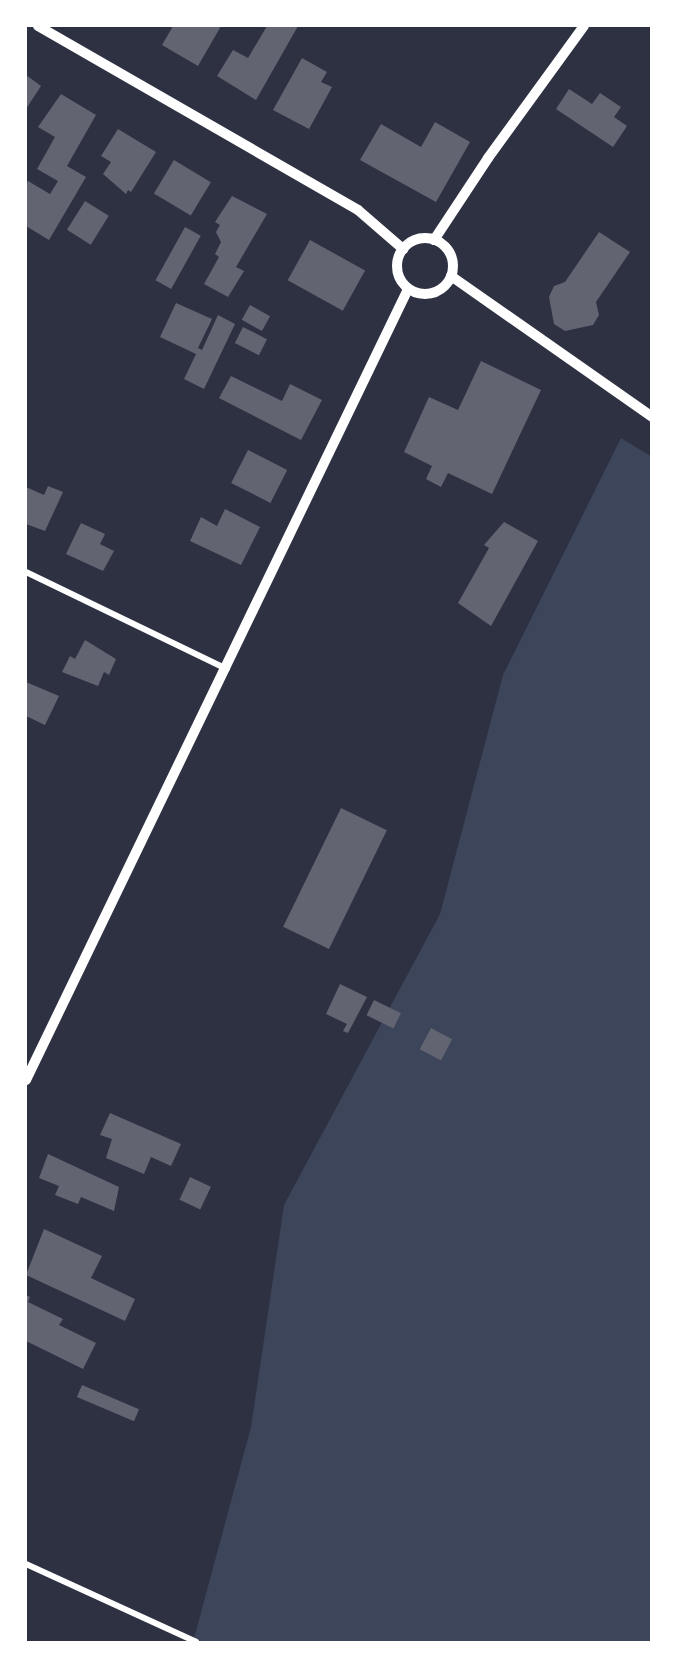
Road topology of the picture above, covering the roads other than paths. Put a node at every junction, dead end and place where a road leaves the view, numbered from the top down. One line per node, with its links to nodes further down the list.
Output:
1 (38, 26): 4 (street)
2 (584, 26): 3 (street)
3 (434, 240): 4 (street); 5 (street)
4 (403, 249): 6 (street)
5 (451, 276): 6 (street); 7 (street)
6 (408, 289): 9 (street)
7 (651, 417)
8 (26, 572): 9 (street)
9 (227, 669): 10 (street)
10 (26, 1080)
11 (26, 1564): 12 (street)
12 (196, 1642)

